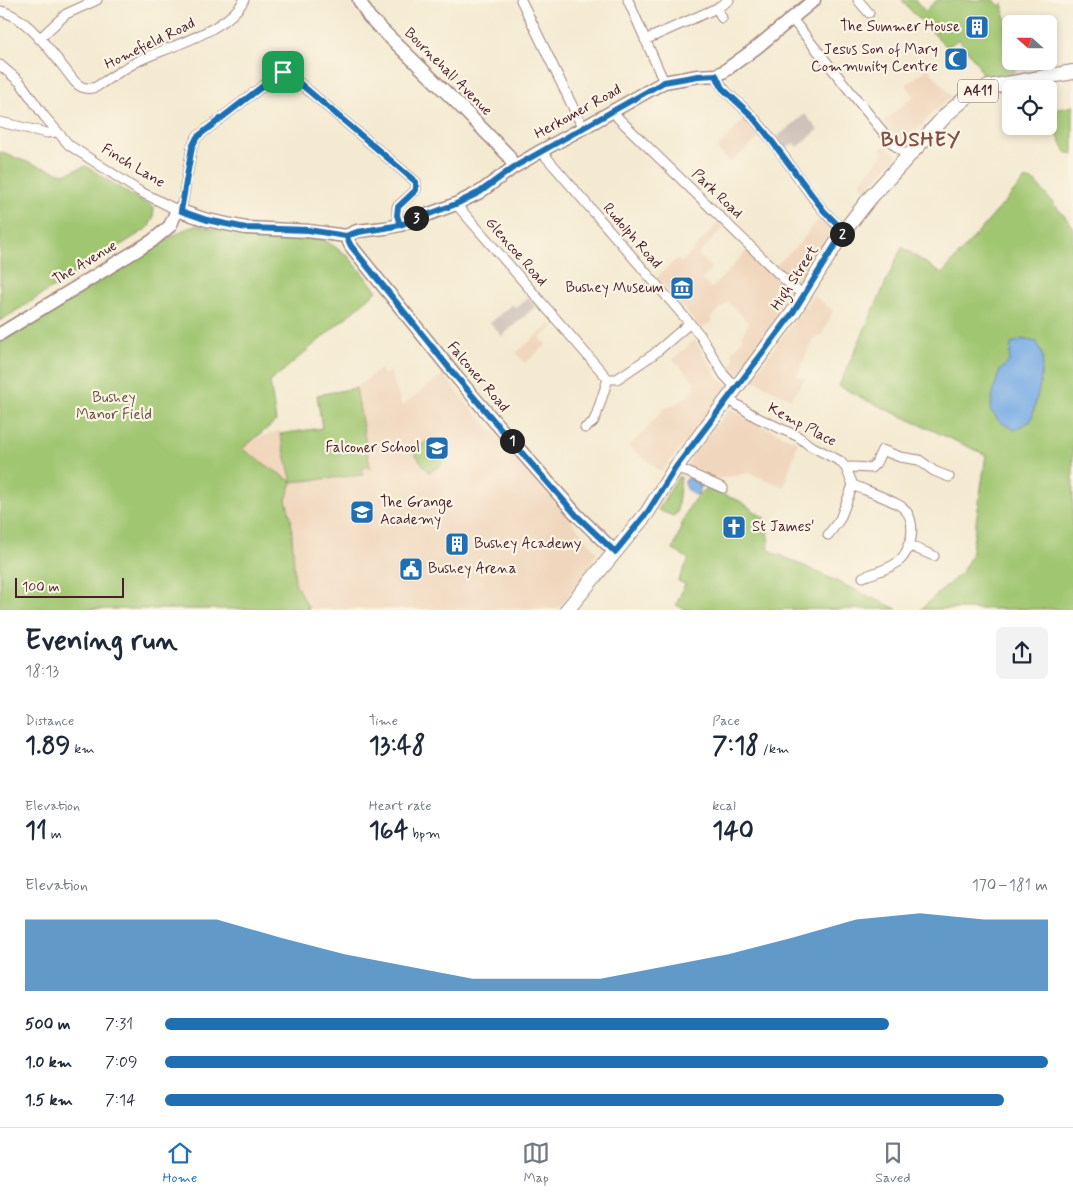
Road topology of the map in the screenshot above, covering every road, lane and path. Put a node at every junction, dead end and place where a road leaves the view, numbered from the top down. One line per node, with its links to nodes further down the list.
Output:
1 (97, 0): 14 (street)
2 (244, 0): 14 (street, Homefield Road)
3 (359, 0): 26 (street, Bournehall Avenue)
4 (521, 0): 22 (street)
5 (628, 0): 15 (street)
6 (729, 0): 9 (street)
7 (814, 0): 13 (street, Herkomer Road)
8 (858, 0): 11 (street)
9 (717, 8): 12 (street); 15 (street)
10 (0, 11): 14 (street, Homefield Road)
11 (869, 13)
12 (722, 18)
13 (792, 19): 18 (street, Herkomer Road); 25 (street)
14 (39, 38)
15 (645, 40): 19 (street)
16 (0, 65): 23 (street, Finch Lane)
17 (1073, 72): 25 (main road, High Street / A411)
18 (716, 75): 19 (street, Herkomer Road); 30 (street)
19 (664, 82): 20 (street, Herkomer Road)
20 (613, 111): 22 (street, Herkomer Road); 32 (street, Park Road)
21 (0, 122): 23 (street)
22 (584, 128): 24 (street, Herkomer Road)
23 (58, 132): 28 (street, Finch Lane)
24 (541, 151): 26 (street, Herkomer Road); 33 (street, Rudolph Road)
25 (908, 157): 30 (main road, High Street / A411)
26 (514, 167): 27 (street, Herkomer Road)
27 (456, 204): 29 (street, Herkomer Road); 35 (street, Glencoe Road)
28 (179, 210): 29 (street); 31 (street, Finch Lane); 34 (street, The Avenue)
29 (400, 225): 31 (street, Herkomer Road)
30 (844, 231): 32 (main road, High Street / A411)
31 (346, 236): 45 (street, Falconer Road)
32 (804, 296): 36 (main road, High Street / A411)
33 (690, 323): 35 (street); 36 (street, Rudolph Road)
34 (0, 334)
35 (608, 379): 37 (street)
36 (732, 393): 38 (main road, High Street / A411); 39 (street, Kemp Place)
37 (585, 428)
38 (676, 467): 42 (street); 45 (main road, High Street / A411)
39 (846, 468): 40 (street); 41 (street)
40 (950, 477)
41 (853, 485): 43 (street); 44 (street)
42 (724, 488)
43 (828, 535)
44 (908, 545): 46 (street); 47 (street)
45 (615, 552): 48 (main road, A411)
46 (934, 556)
47 (863, 577)
48 (567, 610)

